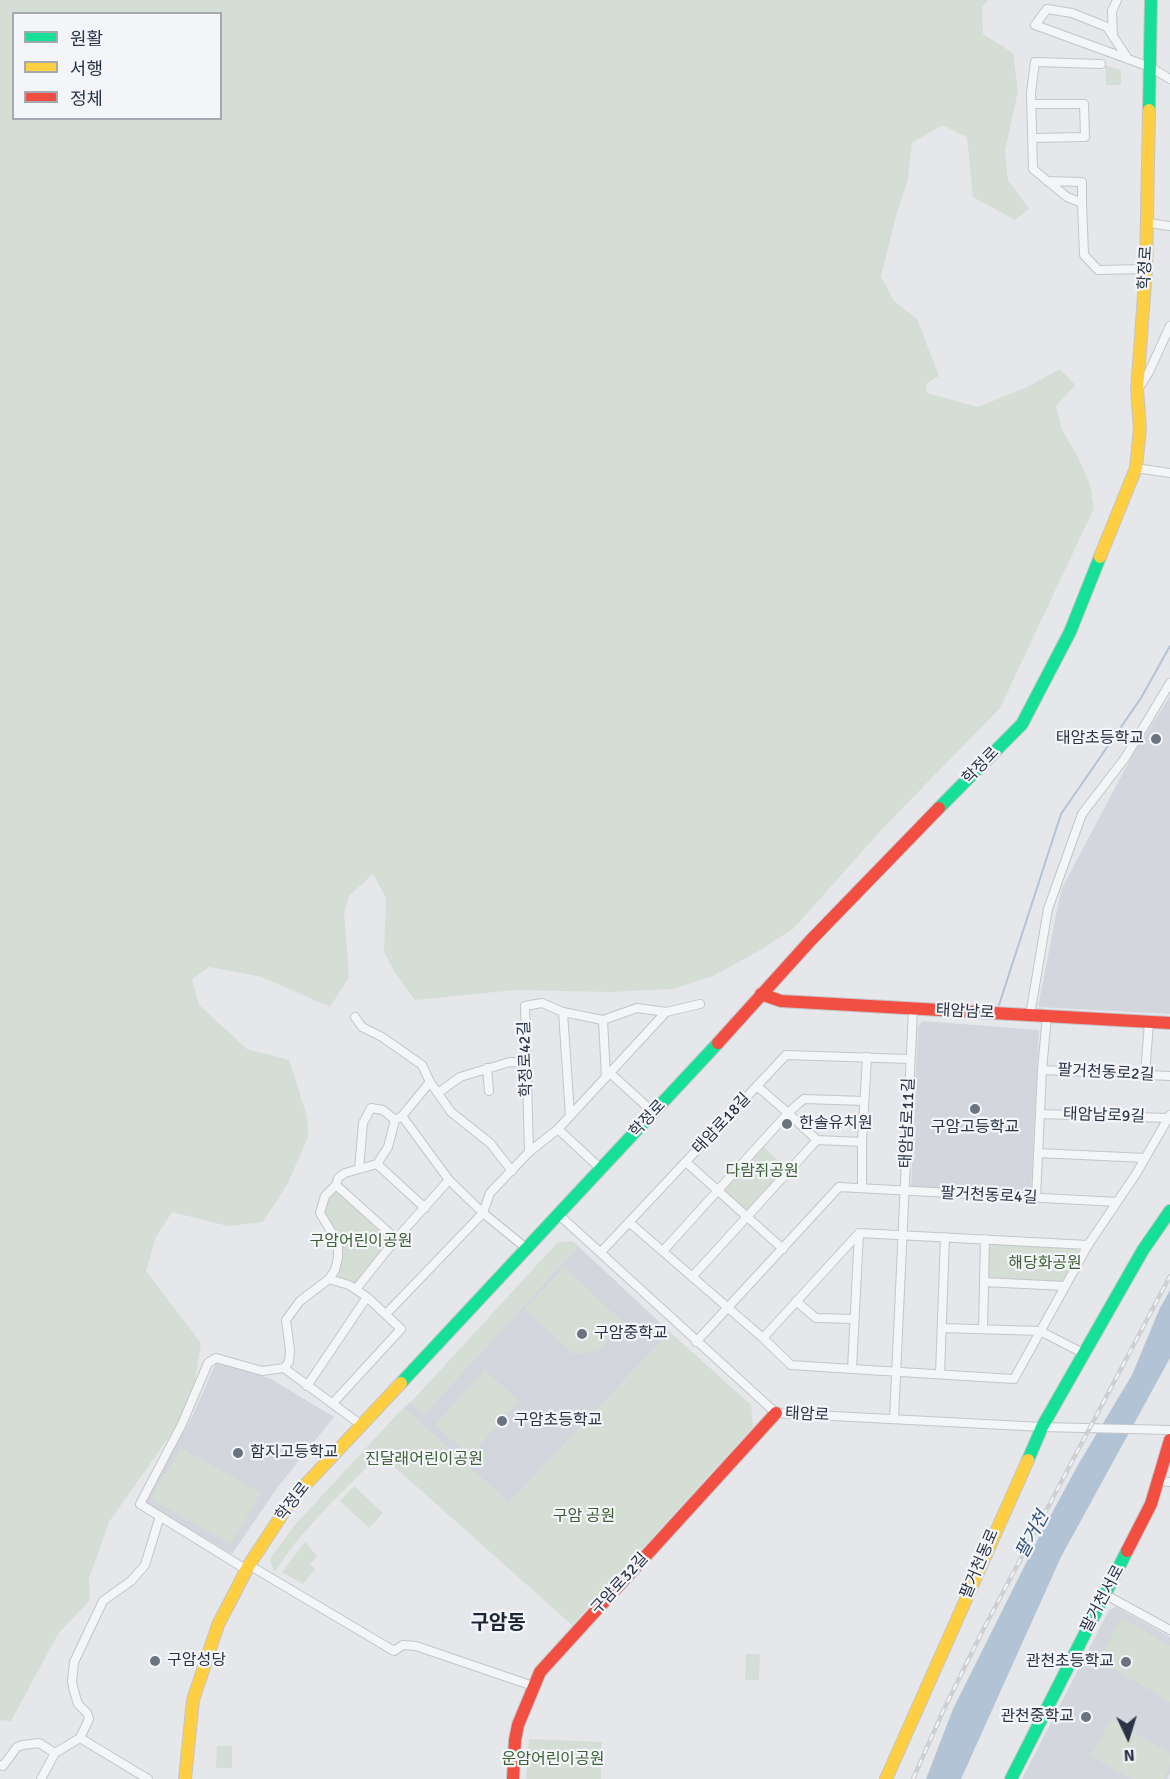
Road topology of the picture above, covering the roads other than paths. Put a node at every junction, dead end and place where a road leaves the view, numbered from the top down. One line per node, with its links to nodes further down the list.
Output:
1 (1117, 0): 3 (street)
2 (1150, 0): 8 (main road, 학정로)
3 (1113, 36): 4 (street); 5 (street)
4 (1094, 47): 5 (street); 6 (street)
5 (1128, 59): 8 (street)
6 (1086, 63): 7 (street); 10 (street)
7 (1101, 64)
8 (1149, 67): 9 (street); 14 (main road, 학정로)
9 (1170, 79)
10 (1031, 104): 11 (street); 11 (street)
11 (1032, 138): 12 (street)
12 (1047, 181): 13 (street); 13 (street)
13 (1082, 203): 16 (street)
14 (1148, 223): 15 (street); 16 (main road, 학정로)
15 (1170, 226)
16 (1146, 269): 18 (main road, 학정로)
17 (1170, 326): 18 (street)
18 (1137, 390): 19 (main road, 학정로)
19 (1137, 468): 20 (street); 22 (main road, 학정로)
20 (1170, 473)
21 (1170, 683): 27 (street)
22 (761, 994): 24 (main road, 태암남로); 46 (main road, 학정로)
23 (700, 1004): 26 (street)
24 (913, 1009): 27 (main road, 태암남로); 34 (street, 태암남로11길)
25 (563, 1011): 30 (street, 학정로42길); 35 (street, 학정로42길); 49 (street)
26 (666, 1012): 30 (street); 38 (street)
27 (1030, 1015): 28 (main road, 태암남로)
28 (1047, 1016): 31 (main road, 태암남로); 37 (street, 태암남로9길)
29 (355, 1017): 41 (street)
30 (603, 1020): 38 (street)
31 (1149, 1022): 32 (main road, 태암남로); 39 (street)
32 (1170, 1023)
33 (867, 1057): 34 (street, 태암로18길); 42 (street, 태암로18길); 45 (street)
34 (910, 1059): 67 (street, 태암남로11길)
35 (526, 1063): 36 (street); 55 (street, 학정로42길)
36 (487, 1068): 43 (street); 44 (street)
37 (1042, 1070): 39 (street, 팔거천동로2길); 48 (street, 태암남로9길)
38 (608, 1075): 46 (street); 49 (street)
39 (1145, 1075): 40 (street, 팔거천동로2길)
40 (1170, 1076)
41 (430, 1082): 44 (street); 51 (street)
42 (757, 1086): 47 (street, 태암로18길); 58 (street, 태암로18길)
43 (489, 1091)
44 (438, 1093): 62 (street)
45 (864, 1101): 47 (street); 54 (street)
46 (654, 1113): 61 (main road, 학정로)
47 (788, 1113): 53 (street, 태암로18길); 66 (street)
48 (1040, 1114): 50 (street, 태암남로9길); 56 (street, 태암남로9길)
49 (570, 1116): 52 (street)
50 (1169, 1117): 57 (street)
51 (398, 1118): 59 (street); 60 (street); 63 (street)
52 (558, 1129): 55 (street); 61 (street)
53 (817, 1140): 54 (street); 74 (street)
54 (862, 1142): 65 (street)
55 (529, 1152): 62 (street)
56 (1038, 1153): 57 (street); 68 (street, 태암남로9길)
57 (1145, 1158): 69 (street)
58 (686, 1162): 66 (street, 태암로18길); 75 (street, 태암로18길)
59 (377, 1164): 60 (street); 70 (street)
60 (359, 1169): 64 (street)
61 (601, 1169): 73 (main road, 학정로)
62 (512, 1170): 72 (street)
63 (449, 1180): 70 (street); 72 (street)
64 (336, 1185): 79 (street); 87 (street)
65 (862, 1187): 67 (street, 팔거천동로4길); 83 (street, 팔거천동로4길)
66 (718, 1191): 74 (street, 태암로18길); 84 (street)
67 (905, 1191): 68 (street, 팔거천동로4길); 77 (street, 태암남로11길)
68 (1036, 1198): 69 (street, 팔거천동로4길)
69 (1117, 1202): 81 (street)
70 (425, 1208): 79 (street)
71 (1170, 1211): 101 (main road, 팔거천동로)
72 (483, 1213): 82 (street); 94 (street)
73 (558, 1214): 82 (main road, 학정로); 85 (street, 태암로)
74 (747, 1217): 83 (street); 86 (street)
75 (630, 1222): 84 (street); 85 (street, 태암로18길)
76 (859, 1233): 77 (street); 92 (street); 95 (street)
77 (902, 1237): 78 (street); 104 (street, 태암남로11길)
78 (945, 1237): 80 (street); 96 (street)
79 (396, 1239): 90 (street)
80 (985, 1239): 81 (street); 88 (street)
81 (1088, 1245): 89 (street)
82 (526, 1248): 110 (main road, 학정로)
83 (783, 1249): 93 (street, 팔거천동로4길)
84 (663, 1251): 86 (street)
85 (602, 1252): 100 (street, 태암로)
86 (692, 1277): 93 (street)
87 (328, 1279): 90 (street); 102 (street)
88 (984, 1282): 89 (street); 97 (street)
89 (1065, 1286): 98 (street)
90 (356, 1289): 91 (street)
91 (367, 1297): 94 (street); 106 (street)
92 (796, 1301): 95 (street); 99 (street)
93 (728, 1308): 99 (street); 100 (street, 팔거천동로4길)
94 (386, 1314): 107 (street)
95 (854, 1319): 103 (street)
96 (942, 1328): 97 (street); 105 (street)
97 (983, 1329): 98 (street)
98 (1040, 1330): 101 (street); 105 (street)
99 (763, 1338): 103 (street)
100 (696, 1342): 108 (street, 태암로)
101 (1083, 1353): 111 (main road, 팔거천동로)
102 (284, 1368): 106 (street); 115 (street)
103 (852, 1369): 104 (street)
104 (896, 1371): 105 (street); 109 (street, 태암남로11길)
105 (940, 1374)
106 (307, 1386): 107 (street)
107 (333, 1403): 110 (street)
108 (776, 1413): 109 (street, 태암로); 119 (main road, 구암로32길)
109 (894, 1419): 111 (street, 태암로)
110 (360, 1425): 116 (main road, 학정로)
111 (1042, 1427): 112 (street, 태암로); 127 (main road, 팔거천동로)
112 (1170, 1430)
113 (1170, 1440): 114 (main road, 팔거천서로)
114 (1164, 1482): 117 (main road, 팔거천서로)
115 (160, 1516): 116 (street); 120 (street)
116 (248, 1568): 119 (street); 125 (main road, 학정로)
117 (1106, 1595): 118 (street); 128 (main road, 팔거천서로)
118 (1170, 1630)
119 (533, 1686): 126 (main road, 구암로32길)
120 (80, 1738): 121 (street); 124 (street)
121 (55, 1753): 122 (street); 123 (street)
122 (0, 1765)
123 (40, 1779)
124 (148, 1779)
125 (185, 1779)
126 (513, 1779)
127 (886, 1779)
128 (1011, 1779)

